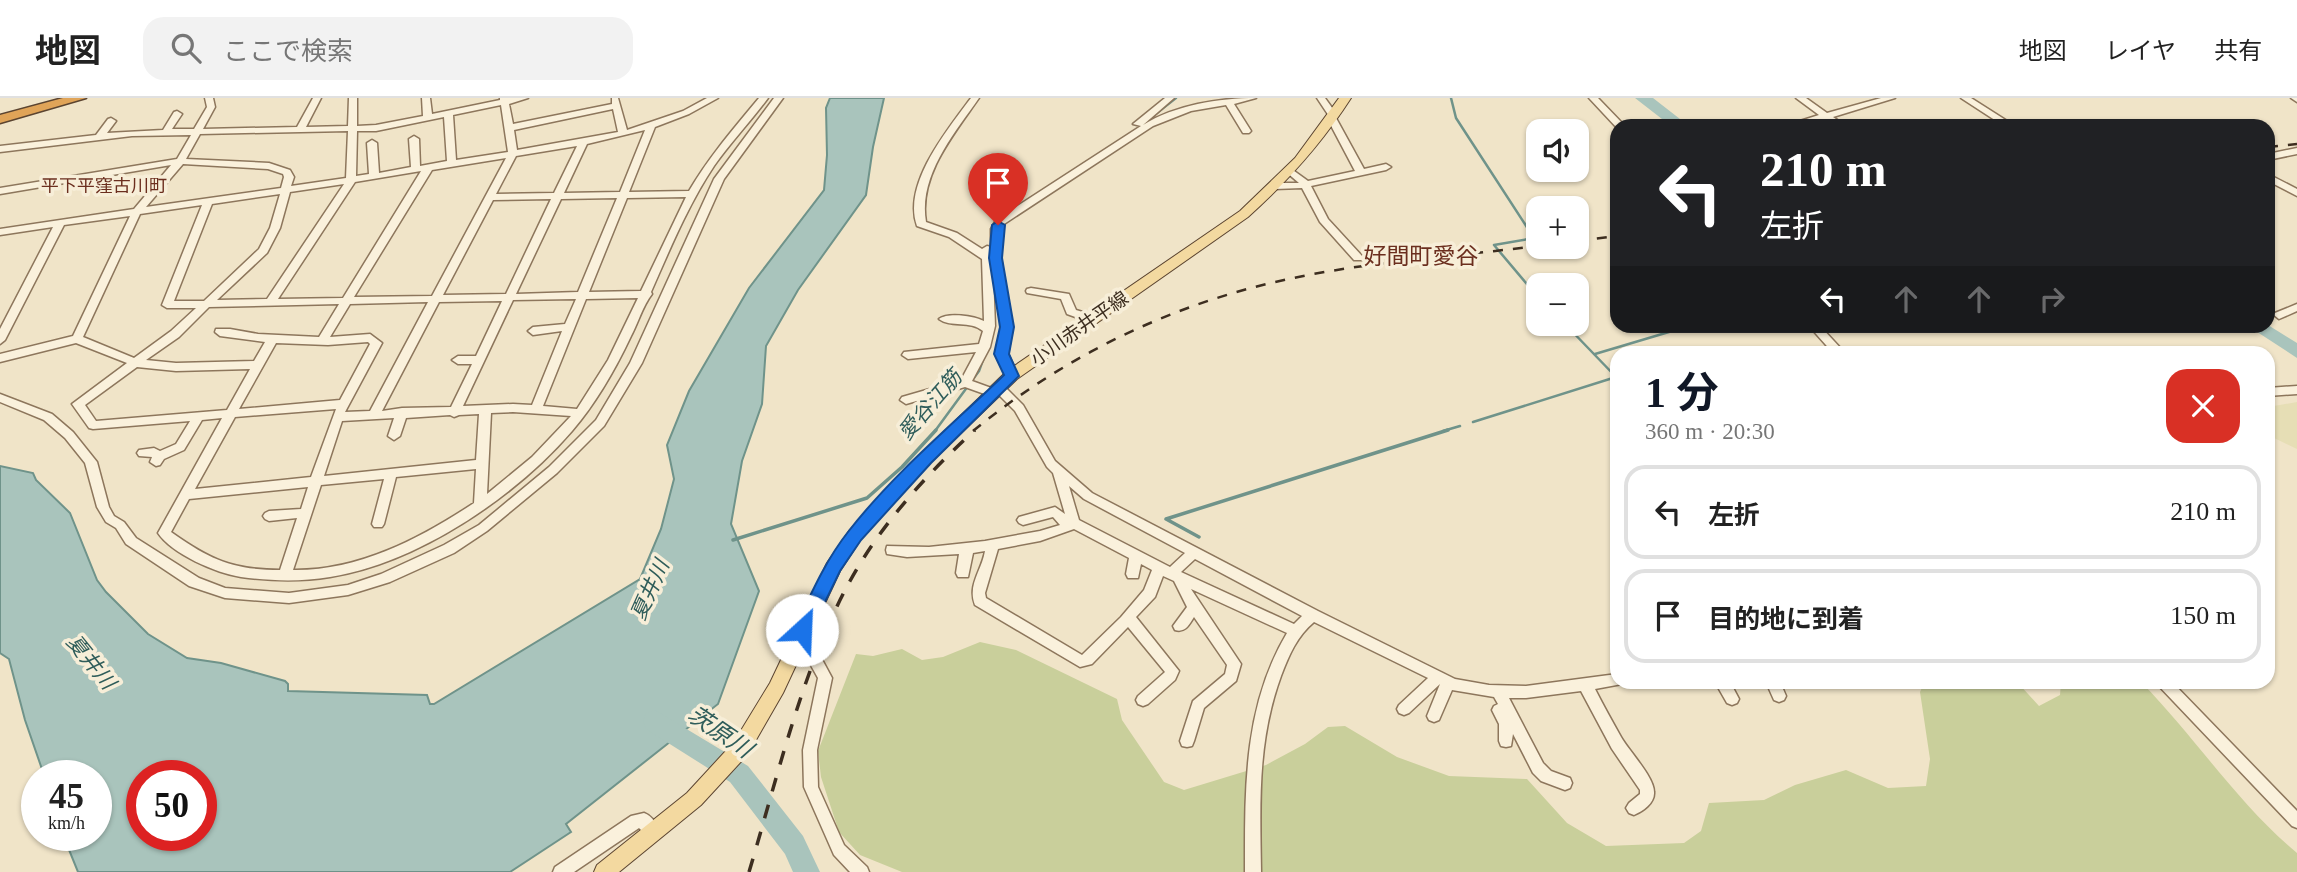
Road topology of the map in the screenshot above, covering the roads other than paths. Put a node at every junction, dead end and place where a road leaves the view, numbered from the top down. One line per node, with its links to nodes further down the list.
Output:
1 (79, 98): 29 (highway)
2 (209, 98): 38 (street)
3 (317, 98): 37 (street)
4 (353, 98): 39 (street)
5 (426, 98): 27 (street)
6 (457, 98): 23 (street)
7 (524, 98): 20 (street)
8 (714, 98): 35 (street)
9 (764, 98): 69 (street)
10 (779, 98): 113 (street)
11 (975, 98): 77 (street)
12 (1170, 98): 77 (street)
13 (1252, 98): 22 (street)
14 (1321, 98): 28 (street)
15 (1345, 98): 28 (main road, 小川赤井平線)
16 (1593, 98): 30 (street)
17 (1800, 98): 26 (street)
18 (1891, 98): 26 (street)
19 (1965, 98): 33 (street)
20 (505, 100): 23 (street); 36 (street)
21 (615, 102): 36 (street); 42 (street)
22 (1228, 102): 40 (street); 108 (street)
23 (459, 111): 24 (street)
24 (448, 113): 27 (street); 54 (street)
25 (177, 114): 41 (street)
26 (1826, 116): 31 (street); 32 (street)
27 (428, 117): 39 (street)
28 (1333, 117): 58 (main road, 小川赤井平線); 59 (street)
29 (0, 119)
30 (1613, 119)
31 (1815, 119)
32 (1830, 119)
33 (1999, 119)
34 (111, 121): 43 (street)
35 (651, 127): 42 (street); 70 (street)
36 (509, 128): 50 (street)
37 (300, 129): 38 (street); 39 (street)
38 (201, 130): 41 (street); 52 (street)
39 (354, 130): 62 (street)
40 (1246, 131)
41 (166, 132): 43 (street)
42 (623, 134): 45 (street)
43 (96, 137): 47 (street); 48 (street)
44 (414, 139): 57 (street)
45 (583, 141): 50 (street); 71 (street)
46 (372, 143): 61 (street)
47 (0, 149)
48 (84, 150)
49 (2297, 151): 51 (street)
50 (513, 153): 54 (street); 72 (street)
51 (2275, 156)
52 (180, 162): 53 (street); 66 (street); 74 (street)
53 (233, 163): 60 (street); 67 (street)
54 (452, 163): 55 (street)
55 (429, 167): 57 (street); 84 (street)
56 (1386, 167): 59 (street)
57 (416, 170): 61 (street)
58 (1290, 171): 64 (street); 65 (main road, 小川赤井平線)
59 (1361, 172): 64 (street)
60 (229, 177)
61 (374, 177): 62 (street)
62 (351, 181): 67 (street); 85 (street)
63 (2275, 181): 68 (street)
64 (1305, 183): 65 (street); 78 (street)
65 (1275, 186): 89 (main road, 小川赤井平線)
66 (0, 191)
67 (286, 191): 73 (street); 86 (street)
68 (2297, 193)
69 (692, 194): 70 (street); 80 (street)
70 (623, 195): 71 (street); 81 (street)
71 (558, 196): 72 (street); 82 (street)
72 (488, 197): 83 (street)
73 (208, 202): 74 (street); 86 (street)
74 (136, 213): 75 (street); 97 (street)
75 (60, 223): 76 (street); 98 (street)
76 (0, 232)
77 (988, 258): 92 (street)
78 (1358, 258)
79 (1031, 291): 89 (street)
80 (648, 294): 81 (street); 120 (street)
81 (582, 295): 82 (street); 91 (street)
82 (510, 298): 83 (street); 105 (street)
83 (435, 299): 84 (street); 122 (street)
84 (348, 300): 85 (street); 99 (street)
85 (271, 301): 86 (street)
86 (209, 303): 106 (street)
87 (2297, 307): 88 (street)
88 (2279, 315)
89 (1092, 319): 108 (main road, 小川赤井平線)
90 (944, 320): 92 (street)
91 (569, 327): 93 (street); 116 (street)
92 (988, 330): 101 (street)
93 (533, 331)
94 (220, 332): 96 (street)
95 (1821, 333): 100 (street)
96 (273, 338): 99 (street); 107 (street)
97 (77, 339): 103 (street); 106 (street)
98 (0, 340)
99 (322, 341): 115 (street)
100 (1833, 346)
101 (984, 347): 102 (street); 109 (street)
102 (908, 355)
103 (0, 358)
104 (458, 360): 105 (street)
105 (480, 360): 119 (street)
106 (136, 363): 107 (street); 123 (street)
107 (259, 365): 121 (street)
108 (1012, 376): 111 (main road, 小川赤井平線)
109 (965, 383): 111 (street); 114 (street)
110 (2297, 390): 112 (street)
111 (996, 391): 128 (street); 152 (main road, 小川赤井平線)
112 (2275, 392)
113 (0, 398)
114 (906, 400)
115 (345, 404): 121 (street); 124 (street)
116 (536, 409): 117 (street); 120 (street)
117 (485, 410): 119 (street); 127 (street)
118 (402, 412): 119 (street); 122 (street); 125 (street)
119 (454, 413)
120 (580, 413): 132 (street)
121 (231, 414): 123 (street); 131 (street)
122 (374, 414): 124 (street)
123 (198, 416): 126 (street)
124 (337, 417): 130 (street)
125 (394, 436)
126 (143, 453)
127 (482, 464): 129 (street); 132 (street)
128 (1059, 473): 137 (street); 141 (street)
129 (391, 475): 130 (street); 136 (street)
130 (316, 483): 131 (street); 133 (street)
131 (186, 495): 146 (street)
132 (480, 504): 146 (street)
133 (306, 513): 134 (street); 146 (street)
134 (269, 516)
135 (1023, 520): 137 (street)
136 (378, 524)
137 (1072, 524): 138 (street); 142 (street)
138 (991, 544): 139 (street); 149 (street)
139 (967, 547): 140 (street); 143 (street)
140 (892, 550)
141 (1194, 552): 144 (street); 148 (street)
142 (1136, 556): 144 (street); 145 (street)
143 (963, 573)
144 (1170, 573): 147 (street); 149 (street); 151 (street)
145 (1133, 574)
146 (285, 575)
147 (1195, 607): 150 (street); 163 (street)
148 (1313, 615): 151 (street); 153 (street)
149 (1128, 619): 160 (street)
150 (1180, 626)
151 (1293, 630): 172 (street)
152 (794, 649): 168 (main road, 小川赤井平線); 171 (street)
153 (1443, 679): 158 (street); 161 (street); 162 (street)
154 (1610, 681): 155 (street)
155 (1585, 684): 158 (street); 166 (street)
156 (1726, 689): 159 (street)
157 (2169, 689): 167 (street)
158 (1494, 691): 164 (street); 165 (street)
159 (1732, 699)
160 (1143, 700)
161 (1404, 709)
162 (1434, 716)
163 (1187, 741)
164 (1506, 741)
165 (1565, 783)
166 (1634, 808)
167 (2297, 821)
168 (659, 827): 169 (street); 170 (main road, 小川赤井平線)
169 (561, 872)
170 (604, 872)
171 (861, 872)
172 (1252, 872)

